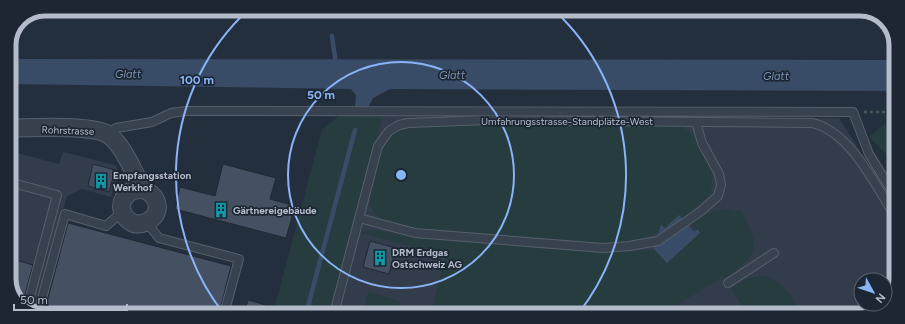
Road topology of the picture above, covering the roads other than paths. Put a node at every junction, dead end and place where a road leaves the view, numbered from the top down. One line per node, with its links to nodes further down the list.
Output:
1 (696, 122): 7 (lane, Umfahrungsstrasse-Standplätze-West); 9 (lane, Umfahrungsstrasse-Standplätze-West); 9 (lane)
2 (16, 128): 3 (street, Rohrstrasse)
3 (109, 135): 5 (lane); 6 (street, Rohrstrasse)
4 (16, 184): 13 (lane)
5 (889, 186)
6 (143, 189): 8 (street); 10 (street, Rohrstrasse)
7 (889, 207)
8 (122, 212): 10 (street); 14 (lane)
9 (359, 218): 16 (lane, Umfahrungsstrasse-Standplätze-West)
10 (147, 223): 15 (lane)
11 (774, 253): 12 (lane)
12 (728, 283)
13 (28, 303)
14 (40, 307)
15 (226, 308)
16 (336, 308)

